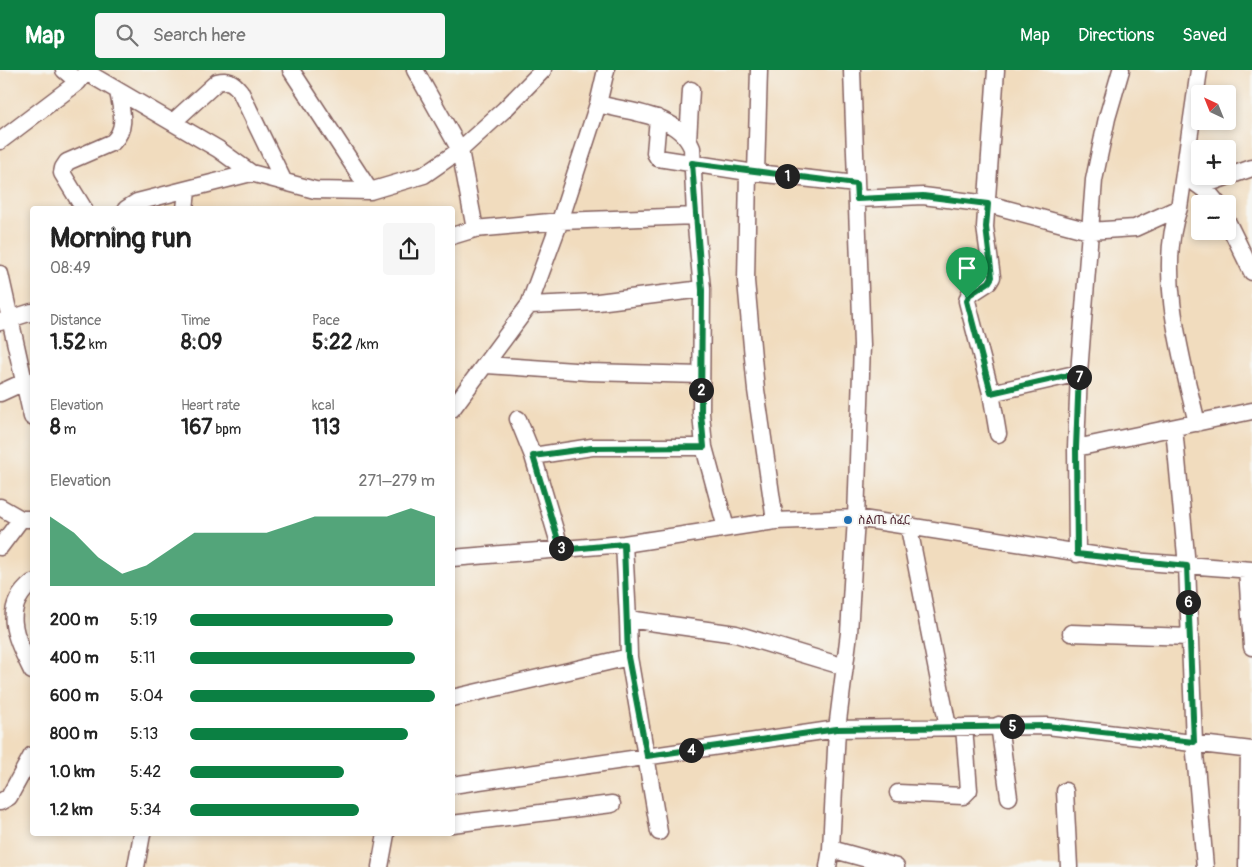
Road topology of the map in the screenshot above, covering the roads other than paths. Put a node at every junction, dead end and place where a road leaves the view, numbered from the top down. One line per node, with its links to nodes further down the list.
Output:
1 (64, 70): 11 (street)
2 (291, 70): 28 (street)
3 (415, 70): 19 (street)
4 (606, 70): 14 (street)
5 (759, 70): 22 (street)
6 (852, 70): 29 (street)
7 (996, 70): 31 (street)
8 (1122, 70): 39 (street)
9 (1199, 70): 24 (street)
10 (541, 71): 19 (street)
11 (84, 75): 13 (street); 17 (street)
12 (691, 90): 18 (street)
13 (118, 91): 16 (street); 32 (street)
14 (598, 104): 15 (street); 37 (street)
15 (658, 118): 18 (street); 20 (street)
16 (173, 122): 23 (street); 25 (street)
17 (3, 133)
18 (688, 140): 20 (street)
19 (460, 150): 28 (street); 38 (street)
20 (692, 163): 22 (street); 36 (street)
21 (1252, 168): 26 (street)
22 (752, 172): 29 (street); 67 (street)
23 (251, 173): 25 (street); 27 (street)
24 (1184, 177): 26 (street); 35 (street)
25 (284, 182): 28 (street)
26 (1201, 186): 30 (street)
27 (187, 191): 33 (street); 34 (street)
28 (370, 191)
29 (856, 192): 31 (street); 65 (street)
30 (1210, 195)
31 (988, 204): 39 (street); 53 (street)
32 (82, 206)
33 (131, 206)
34 (185, 206)
35 (1179, 208): 39 (street); 58 (street)
36 (694, 216): 37 (street); 44 (street)
37 (560, 221): 38 (street); 45 (street)
38 (475, 230): 40 (street)
39 (1090, 231): 49 (street)
40 (455, 235)
41 (1236, 239): 42 (street)
42 (1252, 272)
43 (1, 283): 47 (street)
44 (702, 290): 45 (street); 50 (street)
45 (529, 305): 48 (street)
46 (30, 313): 47 (street)
47 (6, 319): 51 (street)
48 (487, 365): 50 (street); 54 (street)
49 (1079, 373): 53 (street); 62 (street)
50 (701, 375): 61 (street)
51 (24, 382): 52 (street); 55 (street)
52 (0, 392)
53 (991, 393): 60 (street)
54 (455, 405)
55 (30, 408)
56 (1252, 411): 58 (street)
57 (518, 419): 63 (street)
58 (1197, 423): 59 (street)
59 (1174, 428): 62 (street); 75 (street)
60 (998, 434)
61 (704, 447): 63 (street); 68 (street)
62 (1076, 448): 73 (street)
63 (533, 456): 72 (street)
64 (0, 507): 66 (street)
65 (856, 518): 67 (street); 69 (street); 84 (street)
66 (27, 519): 71 (street)
67 (775, 521): 68 (street)
68 (726, 528): 70 (street)
69 (909, 528): 73 (street); 87 (street)
70 (624, 544): 72 (street); 78 (street)
71 (0, 547)
72 (561, 550): 74 (street)
73 (1077, 554): 75 (street)
74 (455, 558)
75 (1187, 566): 76 (street); 80 (street)
76 (1250, 570): 81 (street)
77 (30, 584): 83 (street)
78 (628, 619): 82 (street); 84 (street)
79 (1071, 633): 80 (street)
80 (1190, 637): 89 (street)
81 (1252, 647)
82 (628, 657): 85 (street); 91 (street)
83 (30, 667)
84 (845, 667): 88 (street)
85 (455, 697)
86 (999, 726): 87 (street); 89 (street); 96 (street)
87 (956, 727): 88 (street); 95 (street)
88 (837, 729): 91 (street); 103 (street)
89 (1194, 742): 90 (street); 109 (street)
90 (1250, 750): 110 (street)
91 (647, 756): 93 (street); 100 (street)
92 (30, 759): 97 (street)
93 (455, 786)
94 (1064, 791): 108 (street)
95 (898, 793)
96 (1009, 797)
97 (0, 802)
98 (612, 804): 99 (street)
99 (455, 824)
100 (659, 832)
101 (142, 836): 104 (street)
102 (386, 836): 105 (street)
103 (831, 849): 106 (street); 107 (street)
104 (136, 867)
105 (380, 867)
106 (828, 867)
107 (896, 867)
108 (1069, 867)
109 (1205, 867)
110 (1247, 867)

